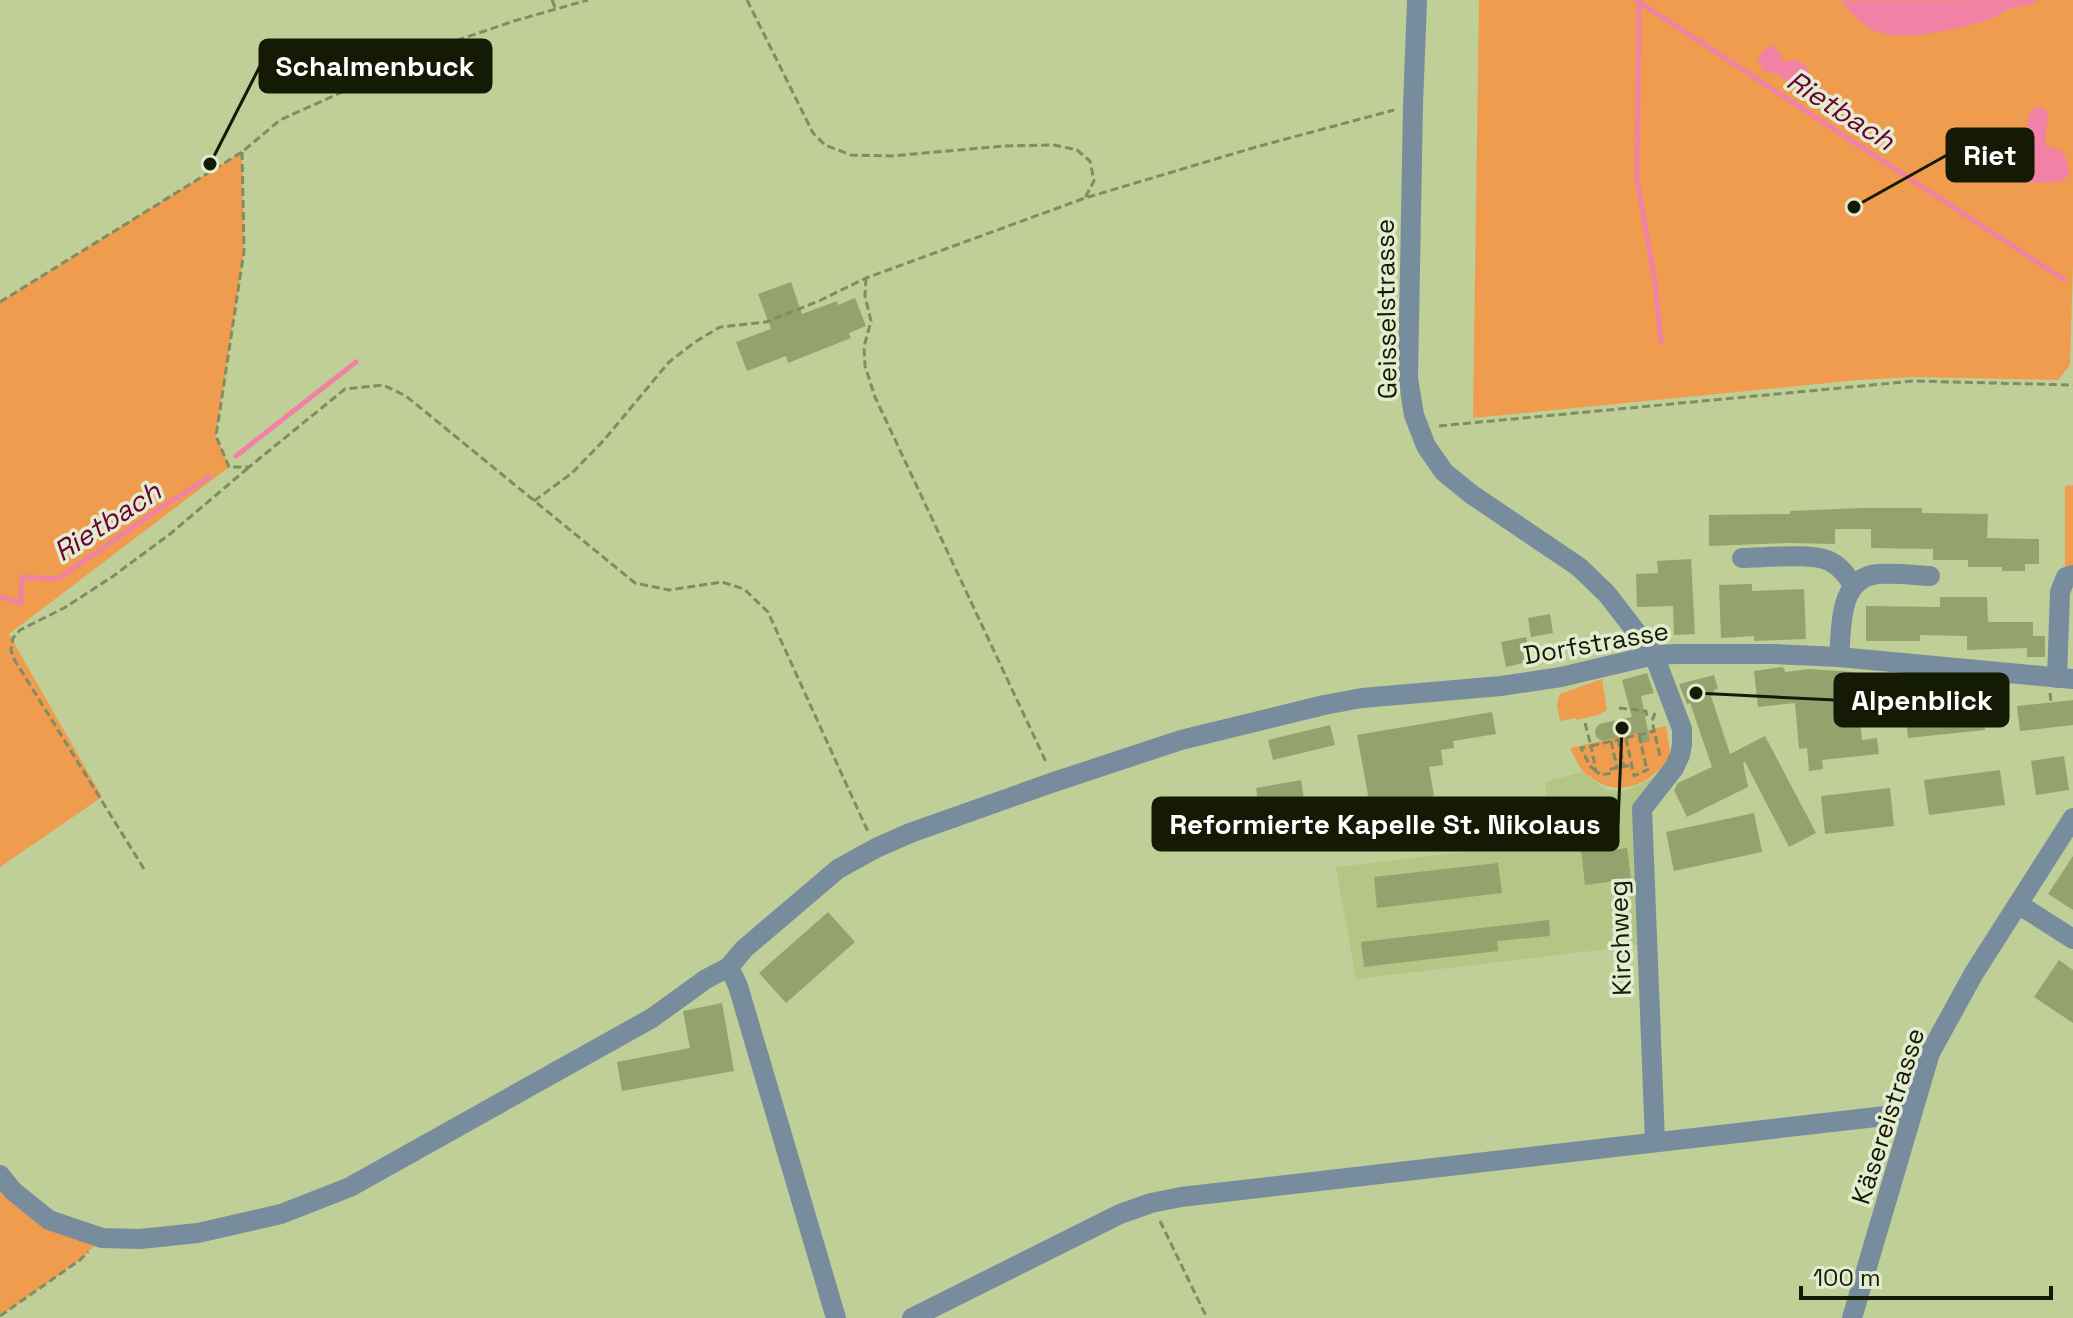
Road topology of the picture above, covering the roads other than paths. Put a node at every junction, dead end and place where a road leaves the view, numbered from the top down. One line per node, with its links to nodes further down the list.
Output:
1 (1417, 0): 6 (street, Geisselstrasse)
2 (1742, 558): 5 (street)
3 (2073, 575): 8 (street)
4 (1930, 576): 5 (street)
5 (1853, 585): 7 (street)
6 (1654, 655): 7 (street, Dorfstrasse); 12 (street, Dorfstrasse); 14 (street, Kirchweg)
7 (1839, 657): 8 (street, Dorfstrasse)
8 (2060, 684)
9 (2073, 818): 10 (street, Käsereistrasse)
10 (2018, 904): 11 (street); 13 (street, Käsereistrasse)
11 (2073, 939)
12 (729, 967): 15 (street, Dorfstrasse); 16 (street)
13 (1911, 1113): 14 (street); 18 (street, Käsereistrasse)
14 (1655, 1141): 17 (street)
15 (0, 1175)
16 (836, 1318)
17 (912, 1318)
18 (1852, 1318)

